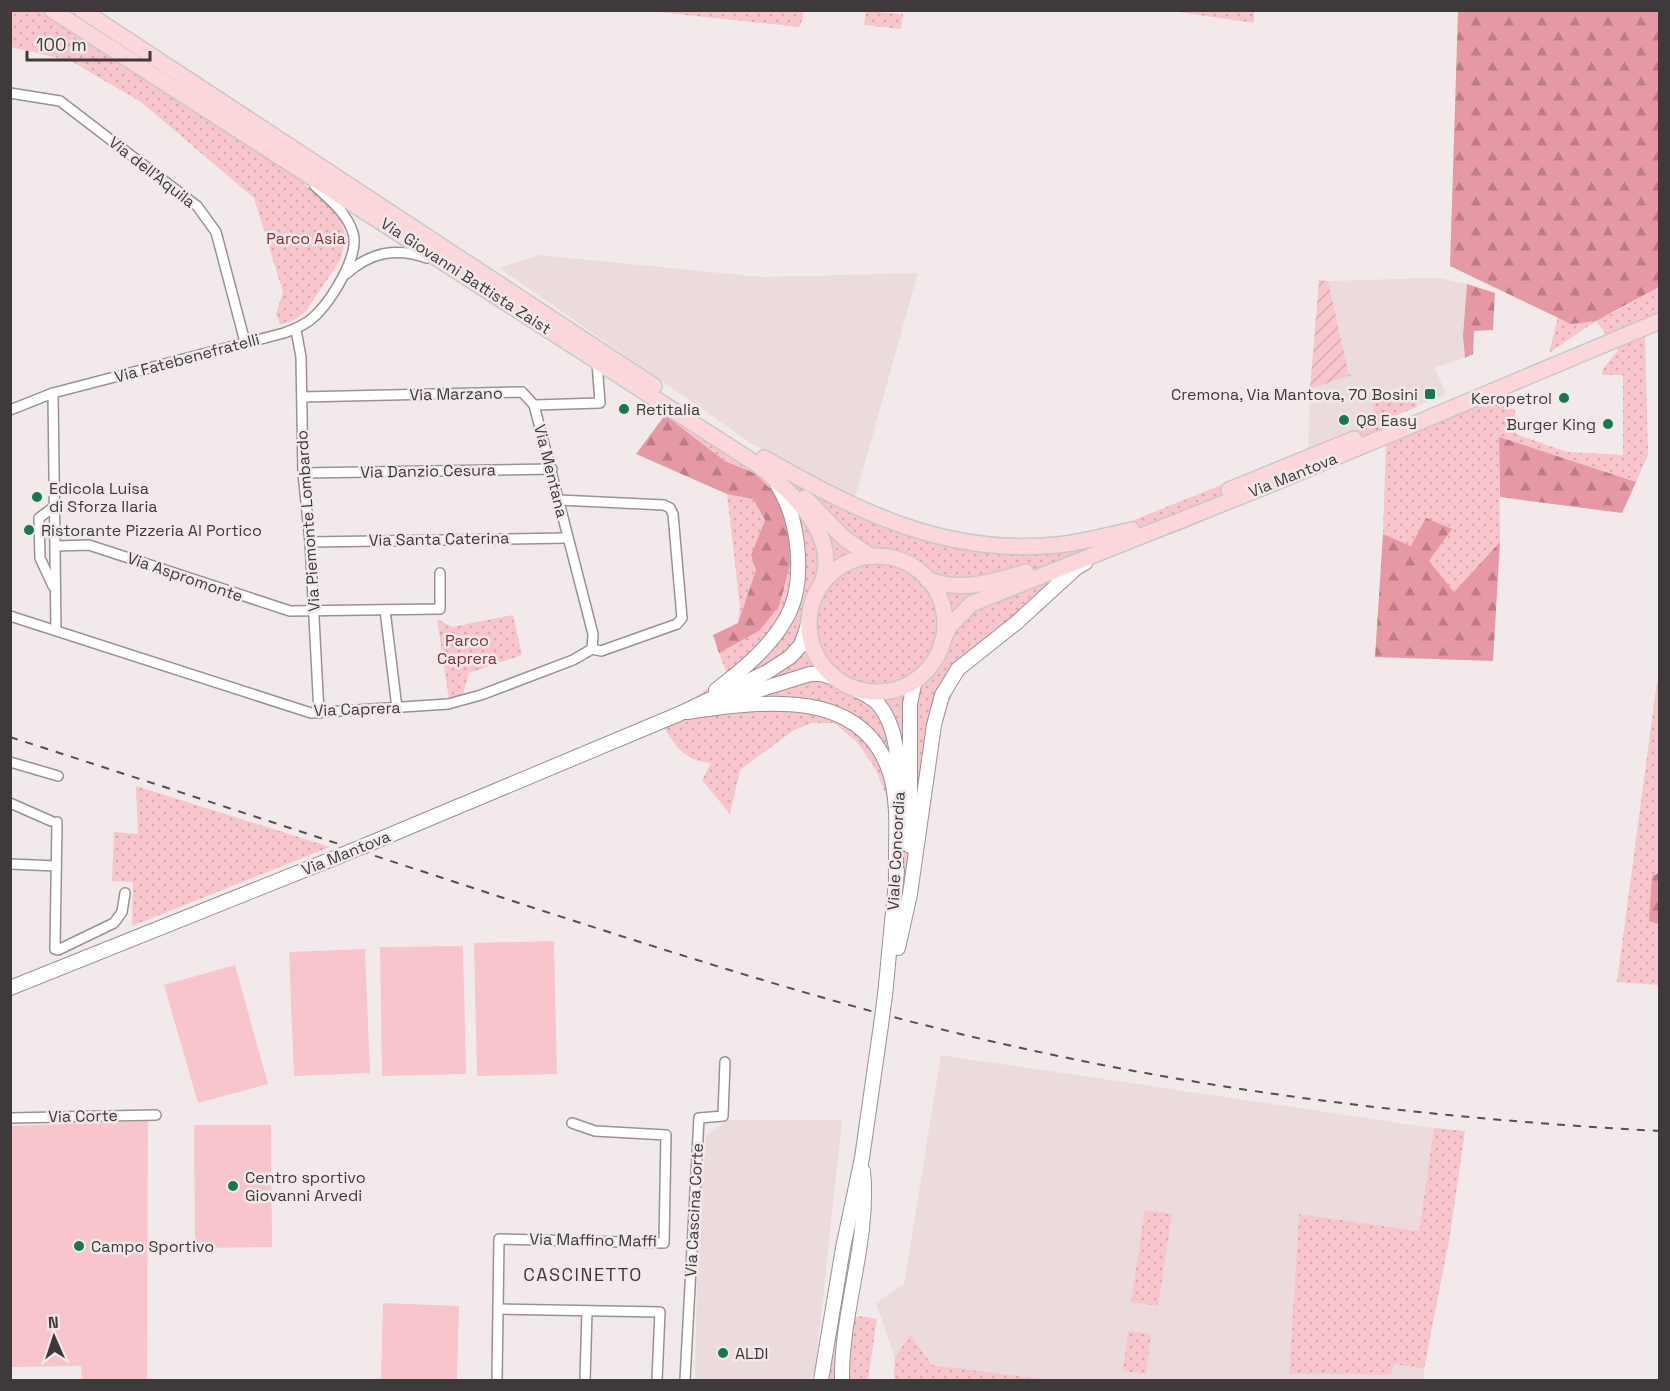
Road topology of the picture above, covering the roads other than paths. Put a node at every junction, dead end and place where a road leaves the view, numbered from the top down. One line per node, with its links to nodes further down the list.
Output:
1 (52, 10): 4 (main road, Via Giovanni Battista Zaist)
2 (82, 10): 16 (main road, Via Giovanni Battista Zaist)
3 (10, 93): 10 (street, Via dell'Aquila)
4 (292, 164): 5 (main road, Via Giovanni Battista Zaist); 6 (street, Via Fatebenefratelli)
5 (459, 272): 6 (street, Via Fatebenefratelli); 11 (main road, Via Giovanni Battista Zaist)
6 (342, 278): 9 (street, Via Fatebenefratelli)
7 (1659, 310): 22 (main road, Via Mantova)
8 (1659, 321): 22 (main road, Via Mantova)
9 (296, 330): 10 (street, Via Fatebenefratelli); 13 (street, Via Piemonte Lombardo)
10 (245, 342): 12 (street, Via Fatebenefratelli)
11 (597, 362): 14 (street, Via Marzano); 19 (main road, Via Giovanni Battista Zaist)
12 (53, 393): 15 (street, Via Fatebenefratelli); 21 (street)
13 (302, 397): 14 (street, Via Marzano); 18 (street, Via Piemonte Lombardo)
14 (534, 405): 17 (street, Via Mentana)
15 (10, 410)
16 (764, 459): 22 (main road); 26 (main road, Via Giovanni Battista Zaist)
17 (552, 469): 18 (street, Via Danzio Cesura); 20 (street, Via Mentana)
18 (303, 472): 24 (street, Via Piemonte Lombardo)
19 (769, 474): 29 (main road, Via Giovanni Battista Zaist); 42 (main road)
20 (559, 500): 23 (street, Via Mentana); 37 (street, Via Caprera)
21 (55, 506): 25 (street); 30 (street)
22 (1131, 535): 28 (main road, Via Mantova); 36 (main road, Via Mantova); 51 (main road)
23 (567, 537): 24 (street, Via Santa Caterina); 37 (street)
24 (310, 542): 32 (street, Via Piemonte Lombardo)
25 (56, 546): 30 (street); 32 (street, Via Aspromonte)
26 (872, 557): 28 (main road); 29 (main road)
27 (440, 573): 31 (street, Via Aspromonte)
28 (927, 579): 36 (main road)
29 (822, 583): 34 (main road)
30 (55, 590): 35 (street)
31 (385, 610): 32 (street, Via Aspromonte); 41 (street)
32 (314, 611): 43 (street, Via Piemonte Lombardo)
33 (10, 616): 35 (street, Via Caprera)
34 (809, 622): 38 (main road); 42 (main road)
35 (56, 630): 43 (street, Via Caprera)
36 (941, 645): 39 (main road)
37 (592, 650): 41 (street, Via Caprera)
38 (835, 678): 40 (main road); 42 (main road)
39 (915, 680): 40 (main road); 51 (main road, Viale Concordia)
40 (854, 688): 49 (main road, Viale Concordia)
41 (397, 708): 43 (street, Via Caprera)
42 (691, 709): 49 (main road); 52 (main road, Via Mantova, bridge)
43 (319, 713)
44 (10, 762): 45 (street)
45 (58, 776)
46 (10, 803): 48 (street)
47 (10, 864): 48 (street)
48 (56, 866): 50 (street)
49 (896, 878): 53 (main road, Viale Concordia)
50 (125, 893)
51 (898, 948): 53 (main road, Viale Concordia)
52 (10, 988)
53 (885, 995): 58 (main road, Viale Concordia, bridge)
54 (725, 1062): 64 (street, Via Cascina Corte)
55 (156, 1115): 56 (street, Via Corte)
56 (10, 1118)
57 (572, 1123): 59 (street, Via Maffino Maffi)
58 (862, 1158): 65 (main road, Viale Concordia); 66 (main road, Viale Concordia)
59 (498, 1309): 60 (street); 61 (street, Via Maffino Maffi)
60 (587, 1311): 62 (street); 63 (street)
61 (497, 1380)
62 (585, 1380)
63 (657, 1380)
64 (685, 1380)
65 (821, 1380)
66 (842, 1380)

